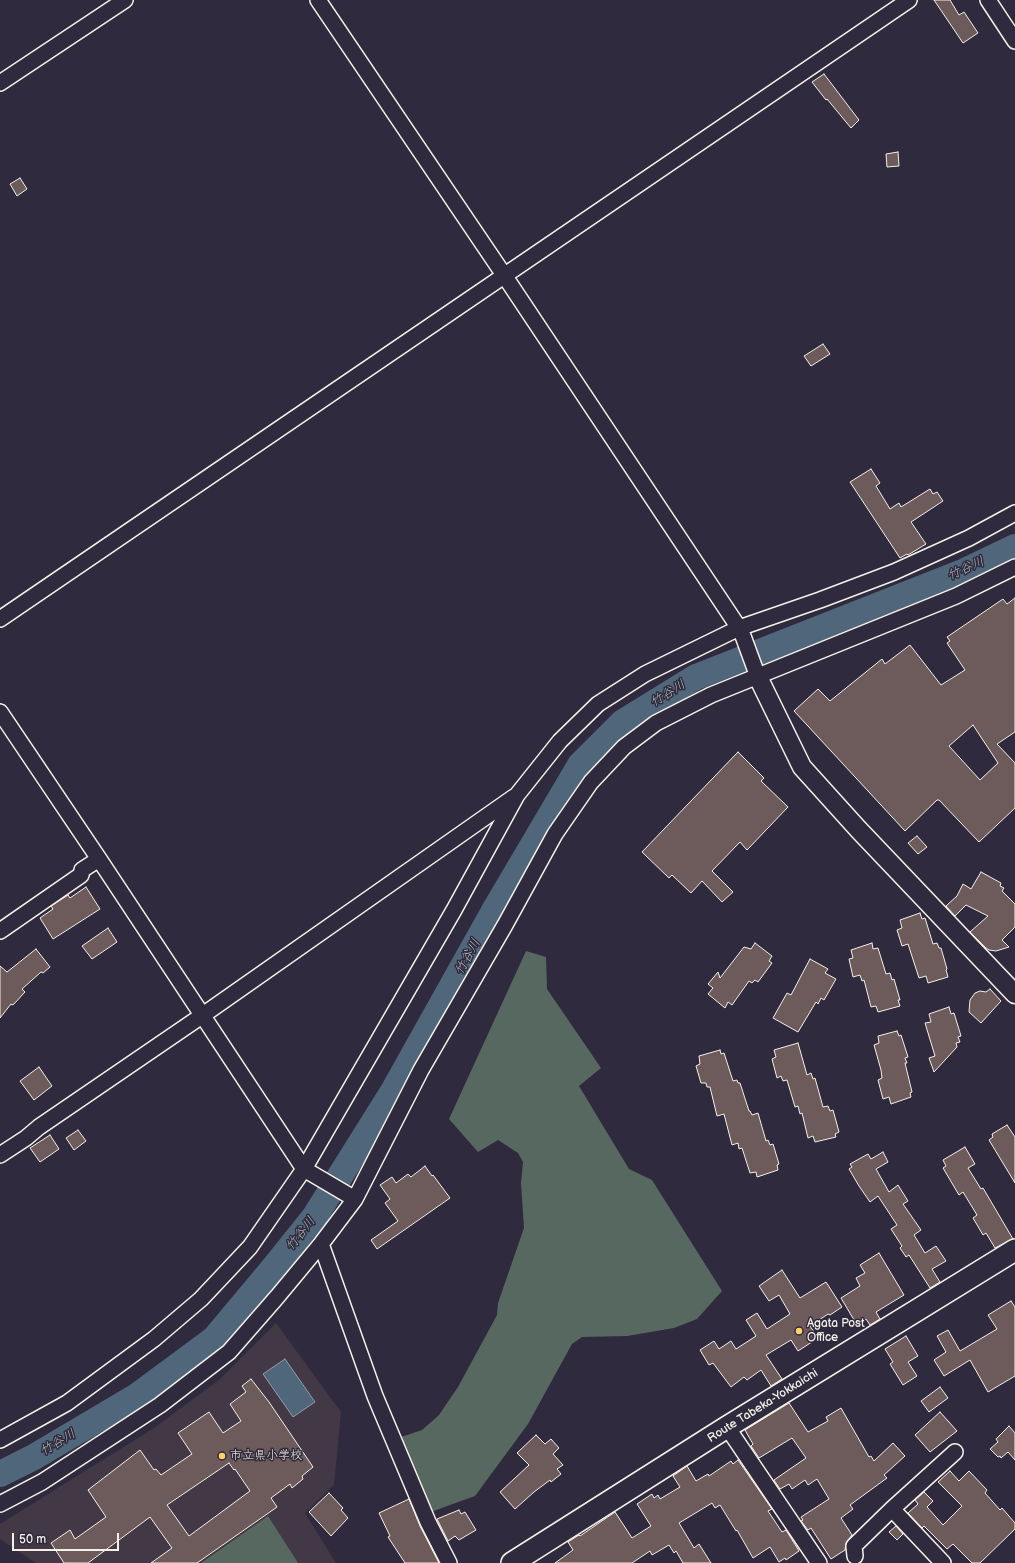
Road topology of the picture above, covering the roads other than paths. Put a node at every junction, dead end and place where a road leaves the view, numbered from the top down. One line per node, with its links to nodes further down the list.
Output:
1 (125, 0): 6 (street)
2 (318, 0): 7 (street)
3 (909, 0): 7 (street)
4 (988, 0): 5 (street)
5 (1015, 41)
6 (0, 83)
7 (504, 275): 10 (street); 11 (street)
8 (1015, 514): 11 (street)
9 (1015, 566): 12 (street)
10 (0, 619)
11 (741, 632): 12 (street); 14 (street)
12 (757, 673): 17 (street); 21 (street)
13 (0, 712): 15 (street)
14 (517, 795): 18 (street); 20 (street)
15 (99, 859): 16 (street); 18 (street)
16 (0, 931)
17 (1015, 994)
18 (203, 1015): 19 (street); 20 (street)
19 (0, 1155)
20 (304, 1169): 21 (street); 25 (street)
21 (351, 1196): 22 (street)
22 (321, 1244): 27 (street); 30 (street)
23 (1015, 1250): 24 (main road, Route Tabeka-Yokkaichi)
24 (727, 1427): 31 (main road, Route Tabeka-Yokkaichi); 32 (street)
25 (0, 1440)
26 (955, 1452): 28 (street)
27 (0, 1504)
28 (892, 1509): 29 (street); 33 (street)
29 (852, 1561)
30 (450, 1563)
31 (512, 1563)
32 (819, 1563)
33 (943, 1563)

